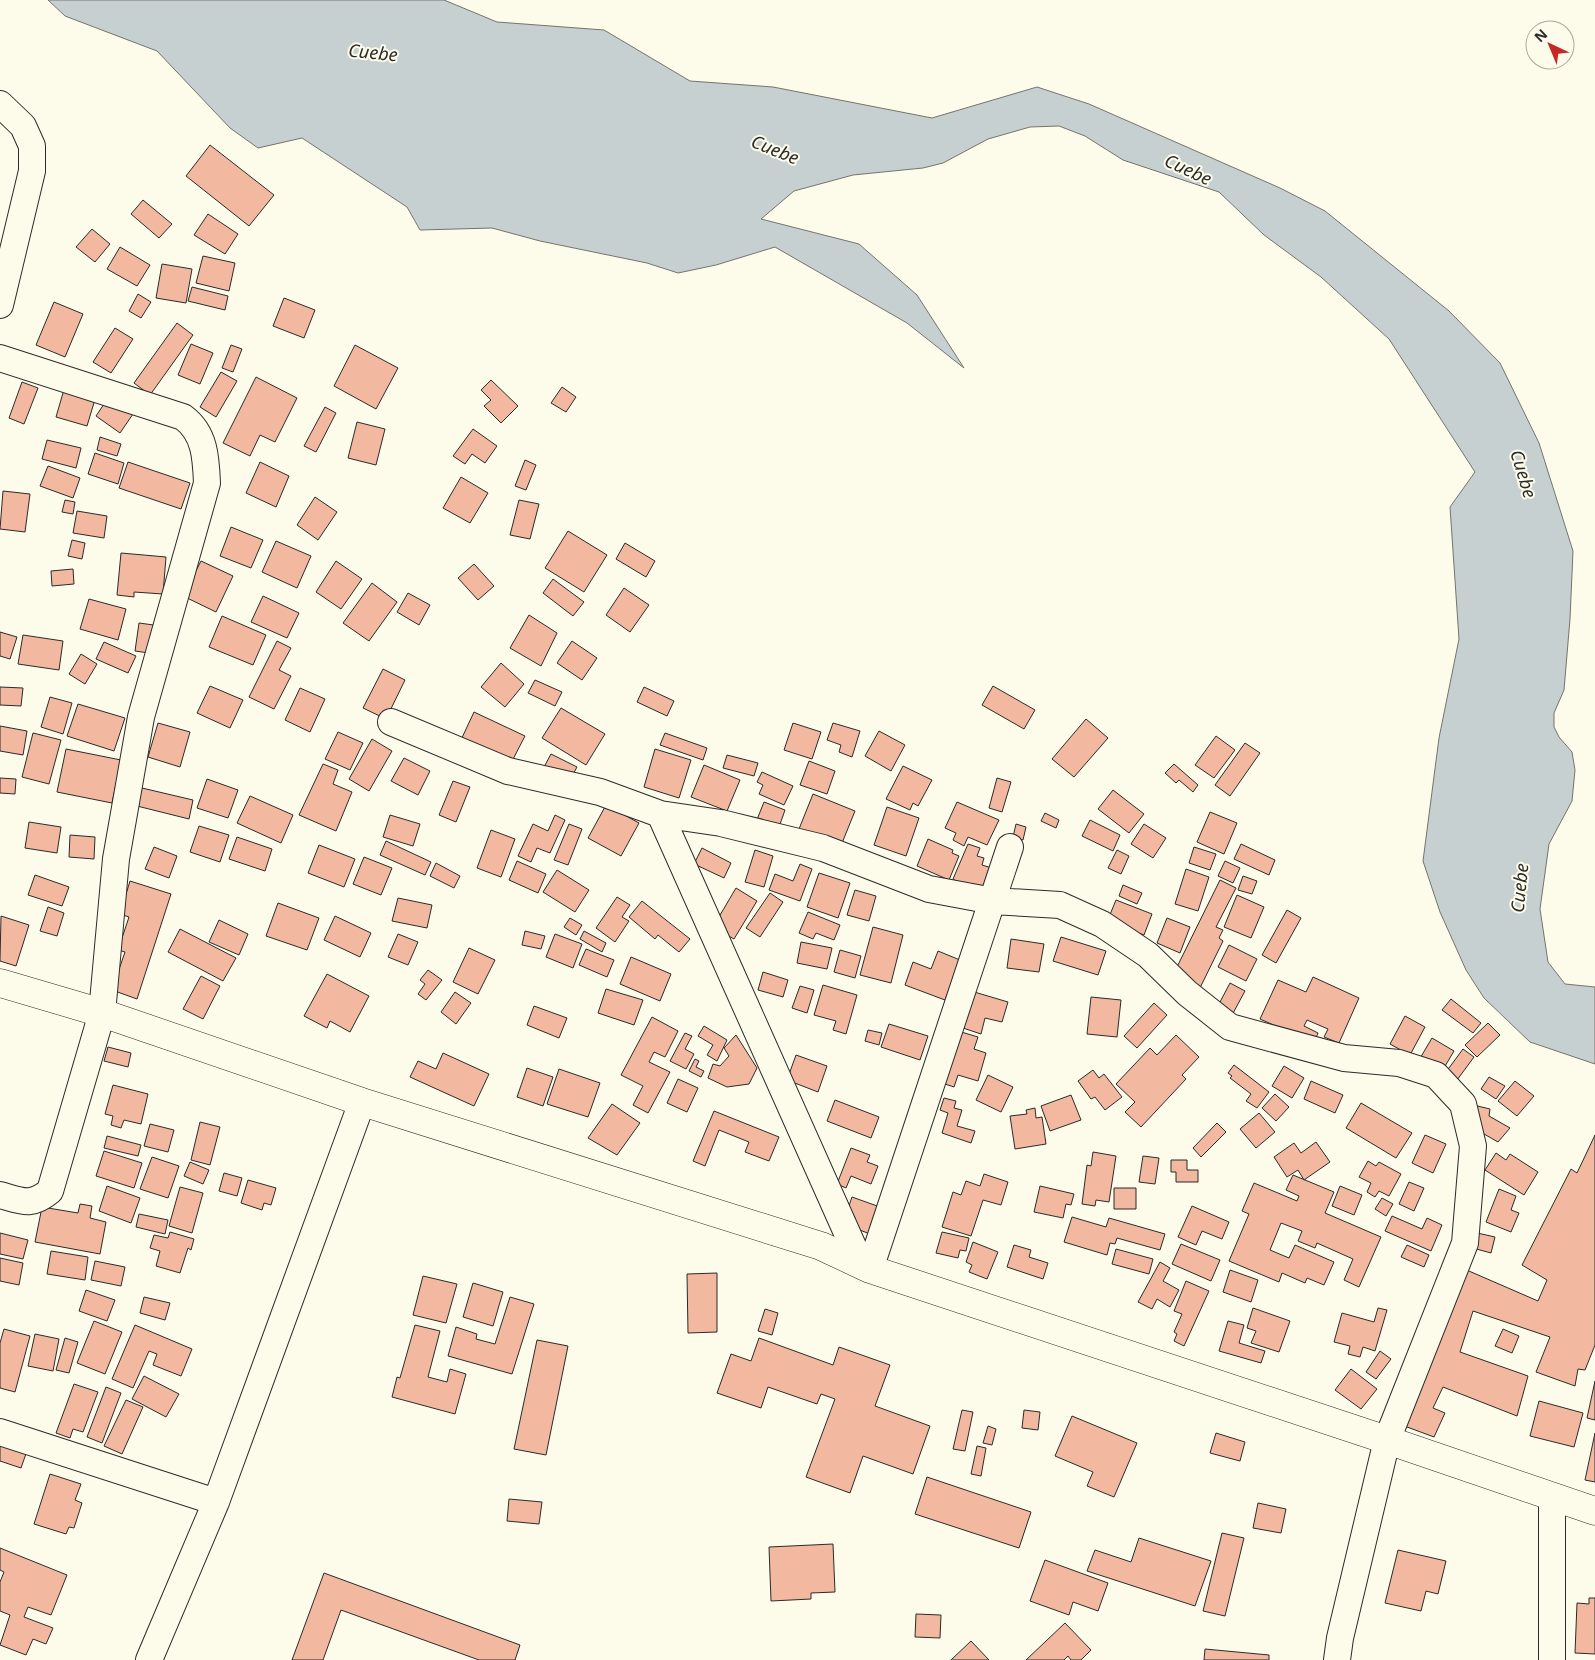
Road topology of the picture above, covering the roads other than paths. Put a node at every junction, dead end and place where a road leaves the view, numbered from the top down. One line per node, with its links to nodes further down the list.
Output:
1 (0, 104): 2 (street)
2 (0, 305)
3 (0, 358): 9 (street)
4 (391, 722): 5 (street)
5 (660, 814): 7 (street); 12 (street)
6 (1010, 847): 7 (street)
7 (993, 901): 12 (street); 14 (street)
8 (0, 984): 9 (main road)
9 (102, 1013): 10 (main road); 11 (street)
10 (362, 1102): 12 (main road); 16 (street)
11 (0, 1195)
12 (865, 1266): 14 (main road)
13 (0, 1432): 16 (street)
14 (1387, 1440): 15 (main road); 19 (street)
15 (1552, 1497): 17 (main road); 20 (street)
16 (216, 1502): 18 (street)
17 (1595, 1511)
18 (149, 1660)
19 (1337, 1660)
20 (1552, 1660)

